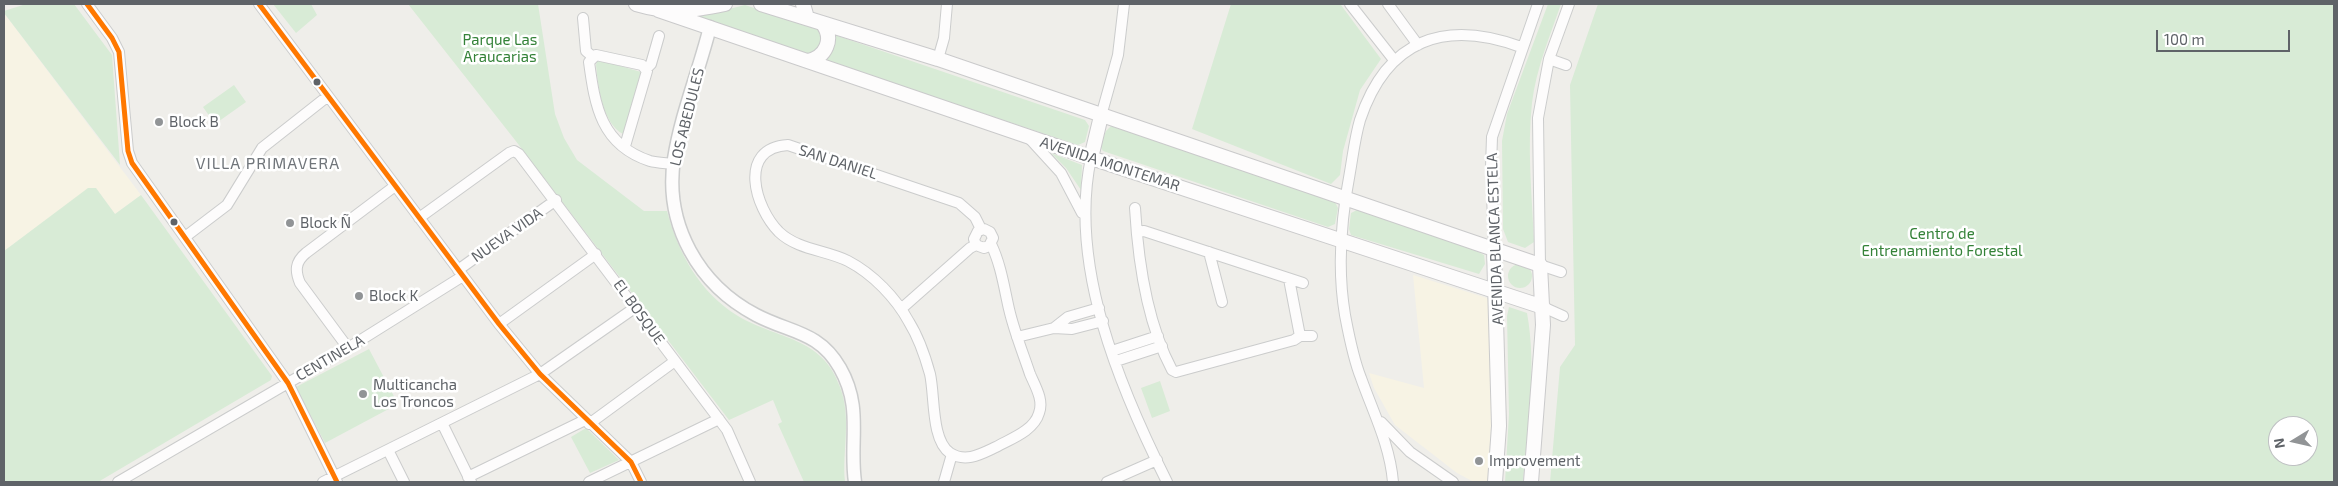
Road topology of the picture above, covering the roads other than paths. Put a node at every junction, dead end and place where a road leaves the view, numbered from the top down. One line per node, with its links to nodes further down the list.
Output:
1 (87, 4): 42 (street)
2 (259, 4): 28 (street)
3 (636, 4): 13 (main road)
4 (725, 4): 13 (main road)
5 (761, 4): 15 (main road)
6 (803, 4): 15 (main road)
7 (947, 4): 22 (street)
8 (1124, 4): 29 (street)
9 (1350, 4): 24 (street)
10 (1388, 4): 19 (street)
11 (1538, 4): 20 (street, AVENIDA BLANCA ESTELA)
12 (1569, 4): 23 (street)
13 (658, 10): 17 (main road, AVENIDA MONTEMAR)
14 (583, 18): 21 (street)
15 (807, 18): 16 (main road)
16 (823, 24): 22 (main road); 25 (main road)
17 (710, 28): 25 (main road, AVENIDA MONTEMAR); 33 (street, LOS ABEDULES)
18 (659, 36): 27 (street)
19 (1418, 45): 20 (street); 24 (street)
20 (1521, 47): 46 (street, AVENIDA BLANCA ESTELA)
21 (593, 57): 27 (street); 31 (street)
22 (938, 59): 29 (main road)
23 (1550, 59): 26 (street); 49 (street)
24 (1394, 60): 35 (street)
25 (808, 61): 30 (main road, AVENIDA MONTEMAR)
26 (1566, 65)
27 (646, 68): 31 (street)
28 (328, 96): 34 (street); 42 (street)
29 (1101, 116): 32 (main road); 35 (main road)
30 (1029, 137): 32 (main road, AVENIDA MONTEMAR); 38 (street)
31 (624, 146): 33 (street)
32 (1091, 158): 38 (street); 43 (main road, AVENIDA MONTEMAR)
33 (674, 161): 91 (street, LOS ABEDULES)
34 (395, 186): 39 (street); 68 (street)
35 (1345, 198): 43 (street); 46 (main road)
36 (556, 200): 39 (street, EL BOSQUE); 48 (street, EL BOSQUE); 51 (street, NUEVA VIDA)
37 (1135, 208): 41 (street)
38 (1084, 217): 58 (street)
39 (419, 218): 51 (street)
40 (981, 229): 44 (street, SAN DANIEL); 45 (street); 59 (street, SAN DANIEL)
41 (1137, 232): 47 (street); 67 (street)
42 (184, 237): 72 (street)
43 (1341, 240): 54 (main road, AVENIDA MONTEMAR); 73 (street)
44 (991, 244): 45 (street); 66 (street, SAN DANIEL)
45 (976, 245): 59 (street)
46 (1494, 249): 49 (main road); 54 (main road, AVENIDA BLANCA ESTELA)
47 (1210, 252): 52 (street); 55 (street)
48 (596, 254): 56 (street, EL BOSQUE); 62 (street)
49 (1540, 265): 50 (street); 57 (main road)
50 (1561, 272)
51 (460, 273): 62 (street); 68 (street, CENTINELA)
52 (1289, 279): 53 (street); 64 (street)
53 (1303, 283)
54 (1496, 290): 57 (main road, AVENIDA MONTEMAR); 97 (main road, AVENIDA BLANCA ESTELA)
55 (1222, 302)
56 (636, 307): 70 (street, EL BOSQUE); 71 (street)
57 (1543, 307): 60 (street, AVENIDA MONTEMAR); 98 (main road)
58 (1099, 308): 61 (street); 63 (street)
59 (901, 309): 79 (street, SAN DANIEL)
60 (1563, 316)
61 (1103, 321): 63 (street); 69 (street)
62 (499, 324): 71 (street)
63 (1054, 328): 66 (street)
64 (1300, 336): 65 (street); 67 (street)
65 (1312, 336)
66 (1018, 337): 79 (street, SAN DANIEL)
67 (1160, 341): 69 (street)
68 (348, 348): 72 (street, CENTINELA)
69 (1114, 356): 80 (street)
70 (675, 361): 74 (street, EL BOSQUE); 75 (street)
71 (540, 374): 75 (street); 76 (street)
72 (288, 383): 83 (street); 85 (street, CENTINELA)
73 (1378, 417): 78 (street); 81 (street)
74 (719, 419): 82 (street); 90 (street, EL BOSQUE)
75 (587, 422): 82 (street); 84 (street)
76 (442, 423): 77 (street); 84 (street)
77 (388, 450): 83 (street); 87 (street)
78 (1410, 452): 81 (street); 96 (street)
79 (952, 454): 92 (street)
80 (1157, 460): 93 (street); 94 (street)
81 (1390, 460): 95 (street)
82 (631, 462): 88 (street); 89 (street)
83 (336, 480): 86 (street)
84 (469, 480)
85 (118, 482)
86 (323, 482)
87 (404, 482)
88 (589, 482)
89 (641, 482)
90 (750, 482)
91 (855, 482)
92 (944, 482)
93 (1107, 482)
94 (1167, 482)
95 (1393, 482)
96 (1453, 482)
97 (1495, 482)
98 (1530, 482)

